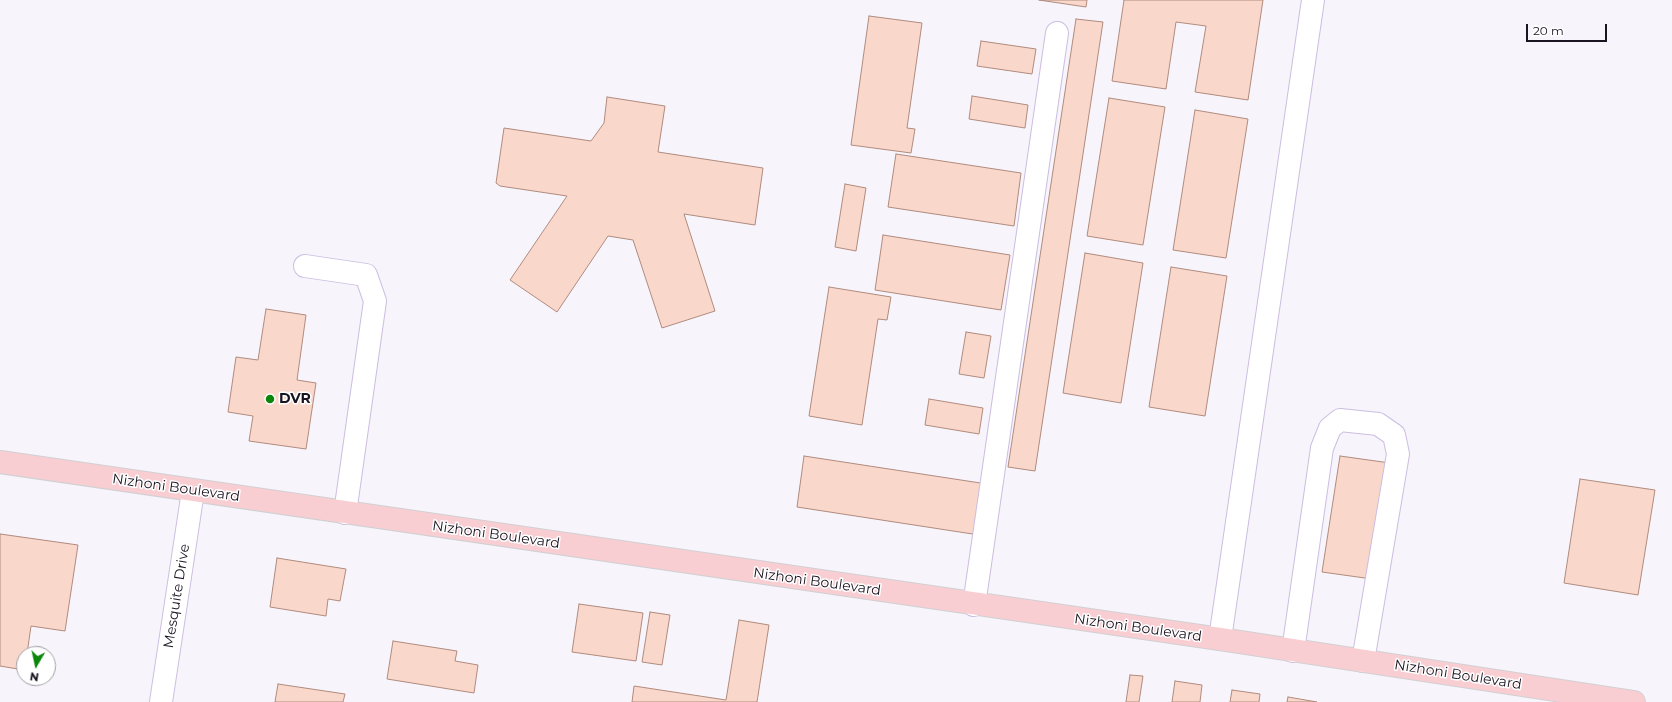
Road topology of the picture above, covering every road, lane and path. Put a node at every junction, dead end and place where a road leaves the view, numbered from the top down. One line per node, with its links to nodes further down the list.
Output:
1 (1313, 0): 8 (street)
2 (1057, 33): 7 (street)
3 (305, 266): 6 (street)
4 (0, 462): 5 (main road, Nizhoni Boulevard)
5 (193, 491): 6 (main road, Nizhoni Boulevard); 11 (street, Mesquite Drive)
6 (345, 513): 7 (main road, Nizhoni Boulevard)
7 (974, 605): 8 (main road, Nizhoni Boulevard)
8 (1220, 639): 9 (main road, Nizhoni Boulevard)
9 (1293, 651): 10 (main road, Nizhoni Boulevard); 10 (street)
10 (1363, 661): 12 (main road, Nizhoni Boulevard)
11 (161, 702)
12 (1634, 702)

